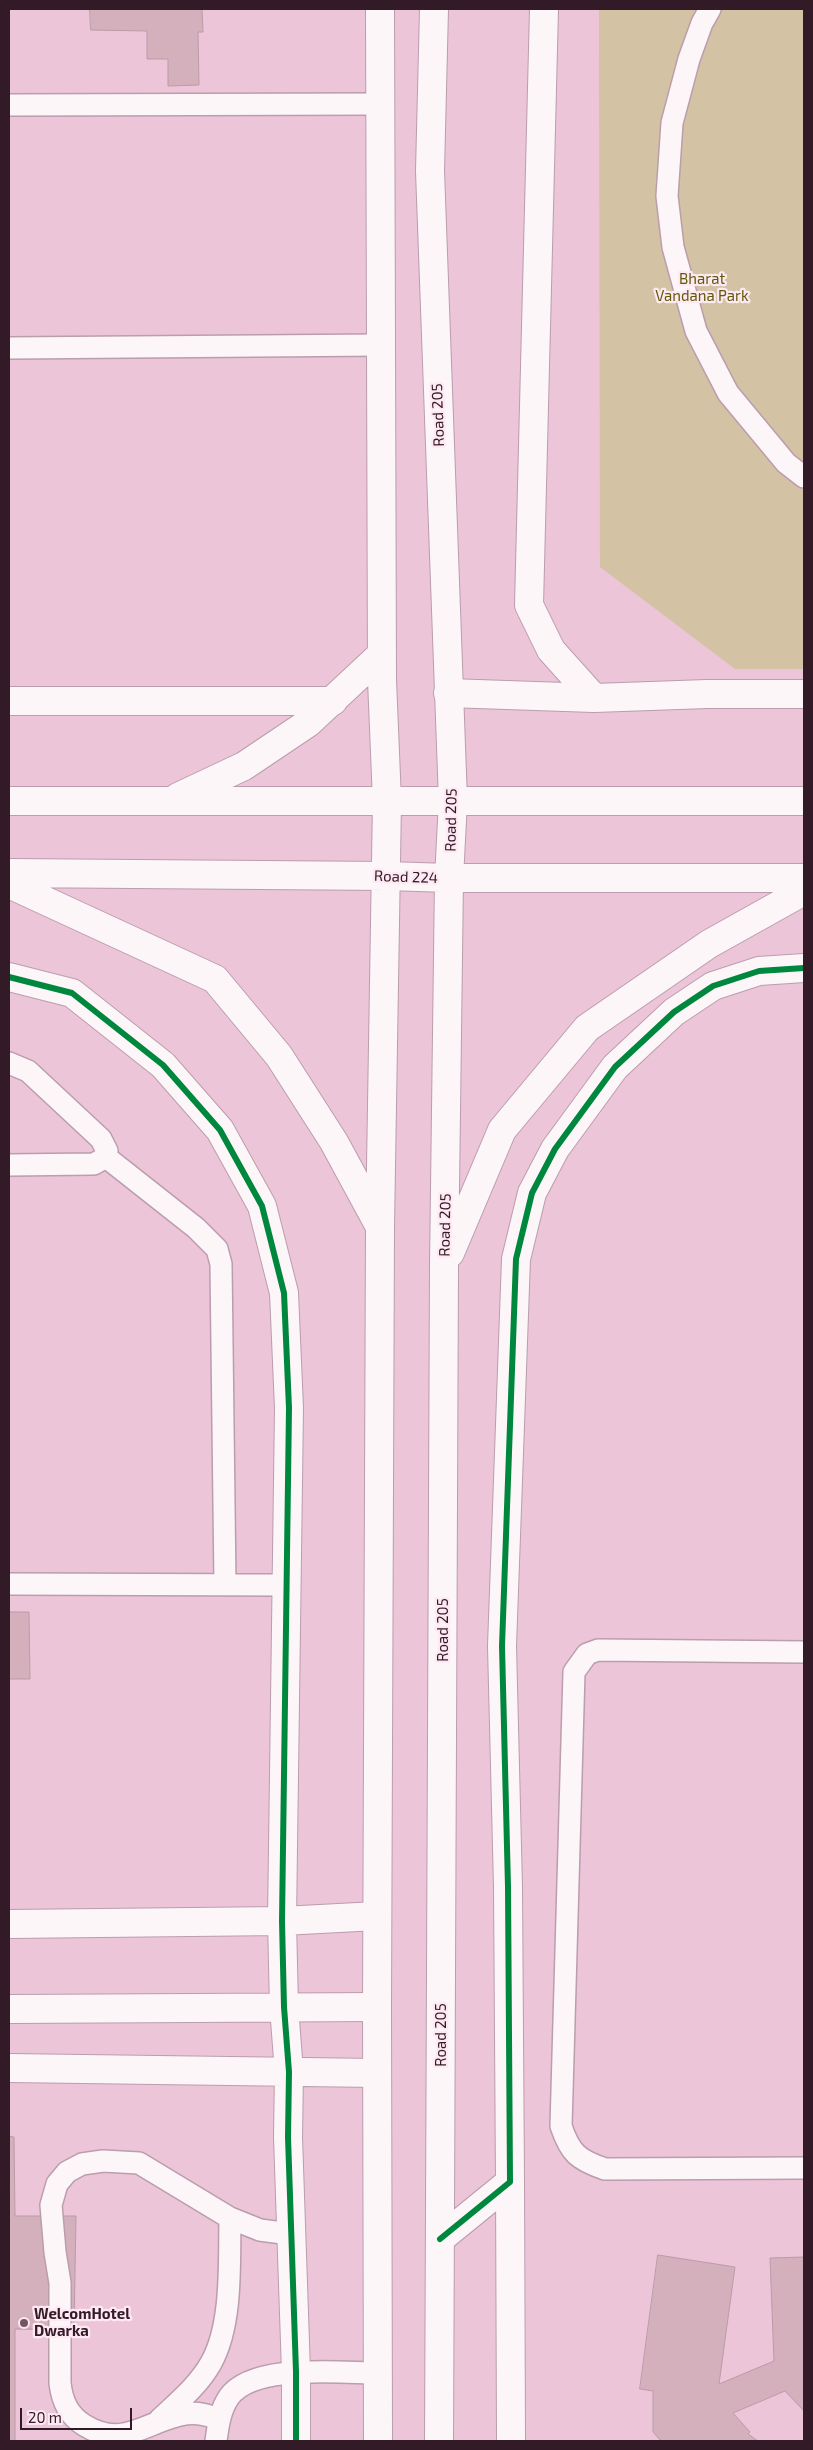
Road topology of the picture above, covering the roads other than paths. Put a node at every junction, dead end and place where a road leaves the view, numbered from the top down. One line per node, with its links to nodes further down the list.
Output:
1 (380, 9): 5 (main road)
2 (434, 9): 11 (main road, Road 205)
3 (544, 9): 13 (main road)
4 (710, 9): 9 (lane)
5 (380, 104): 6 (lane); 7 (main road)
6 (9, 105)
7 (381, 345): 8 (lane); 10 (main road)
8 (9, 348)
9 (804, 477)
10 (382, 654): 15 (main road); 18 (main road)
11 (448, 693): 13 (main road); 19 (main road, Road 205)
12 (804, 694): 13 (main road)
13 (594, 698)
14 (9, 700): 15 (main road)
15 (332, 701): 17 (main road)
16 (9, 801): 17 (main road)
17 (170, 801): 18 (main road)
18 (387, 801): 19 (main road); 22 (main road)
19 (452, 801): 20 (main road); 23 (main road, Road 205)
20 (804, 801)
21 (9, 873): 22 (main road, Road 224)
22 (386, 876): 23 (main road, Road 224); 32 (main road)
23 (449, 878): 24 (main road, Road 224); 33 (main road, Road 205)
24 (804, 878)
25 (9, 884): 32 (main road)
26 (804, 891): 33 (main road)
27 (804, 968): 48 (main road)
28 (9, 977): 36 (main road)
29 (9, 1063): 30 (lane)
30 (106, 1157): 31 (lane); 35 (lane)
31 (9, 1165)
32 (380, 1226): 38 (main road)
33 (444, 1266): 51 (main road, Road 205)
34 (9, 1584): 35 (lane)
35 (225, 1585): 36 (lane)
36 (287, 1585): 39 (main road)
37 (804, 1652): 47 (lane)
38 (377, 1916): 39 (main road); 41 (main road)
39 (282, 1921): 40 (main road); 42 (main road)
40 (9, 1924)
41 (376, 2007): 42 (main road); 46 (main road)
42 (284, 2008): 43 (main road); 45 (main road)
43 (9, 2009)
44 (9, 2068): 45 (main road)
45 (289, 2072): 46 (main road); 50 (main road)
46 (377, 2073): 53 (main road)
47 (804, 2168)
48 (510, 2182): 51 (main road); 60 (main road)
49 (230, 2218): 50 (lane); 55 (lane); 55 (lane)
50 (290, 2234): 52 (main road)
51 (440, 2239): 59 (main road, Road 205)
52 (296, 2372): 53 (lane); 54 (lane); 57 (main road)
53 (378, 2374): 58 (main road)
54 (219, 2419): 55 (lane); 56 (lane)
55 (155, 2425)
56 (216, 2441)
57 (296, 2441)
58 (378, 2441)
59 (439, 2441)
60 (511, 2441)

